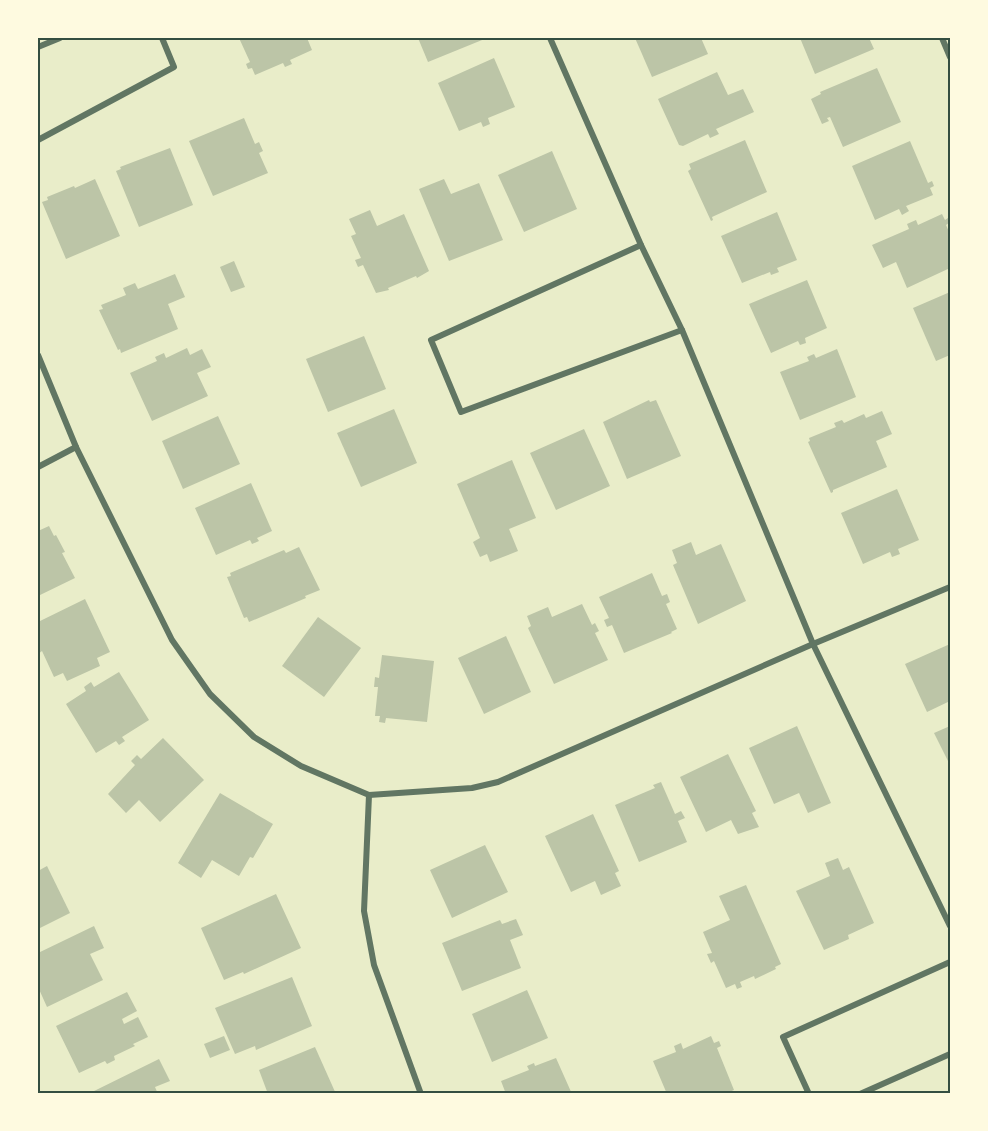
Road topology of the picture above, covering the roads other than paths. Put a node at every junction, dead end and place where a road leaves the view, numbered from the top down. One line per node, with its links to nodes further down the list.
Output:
1 (60, 38): 5 (street)
2 (162, 38): 7 (street)
3 (550, 38): 8 (street)
4 (942, 38): 6 (street)
5 (38, 47)
6 (951, 57)
7 (38, 141)
8 (641, 244): 9 (street); 9 (street)
9 (682, 330): 14 (street)
10 (38, 355): 11 (street)
11 (76, 447): 12 (street); 15 (street)
12 (38, 467)
13 (951, 587): 14 (street)
14 (813, 644): 15 (street); 16 (street)
15 (369, 795): 19 (street)
16 (951, 926)
17 (951, 962): 20 (street)
18 (951, 1054): 21 (street)
19 (420, 1094)
20 (809, 1094)
21 (860, 1094)

